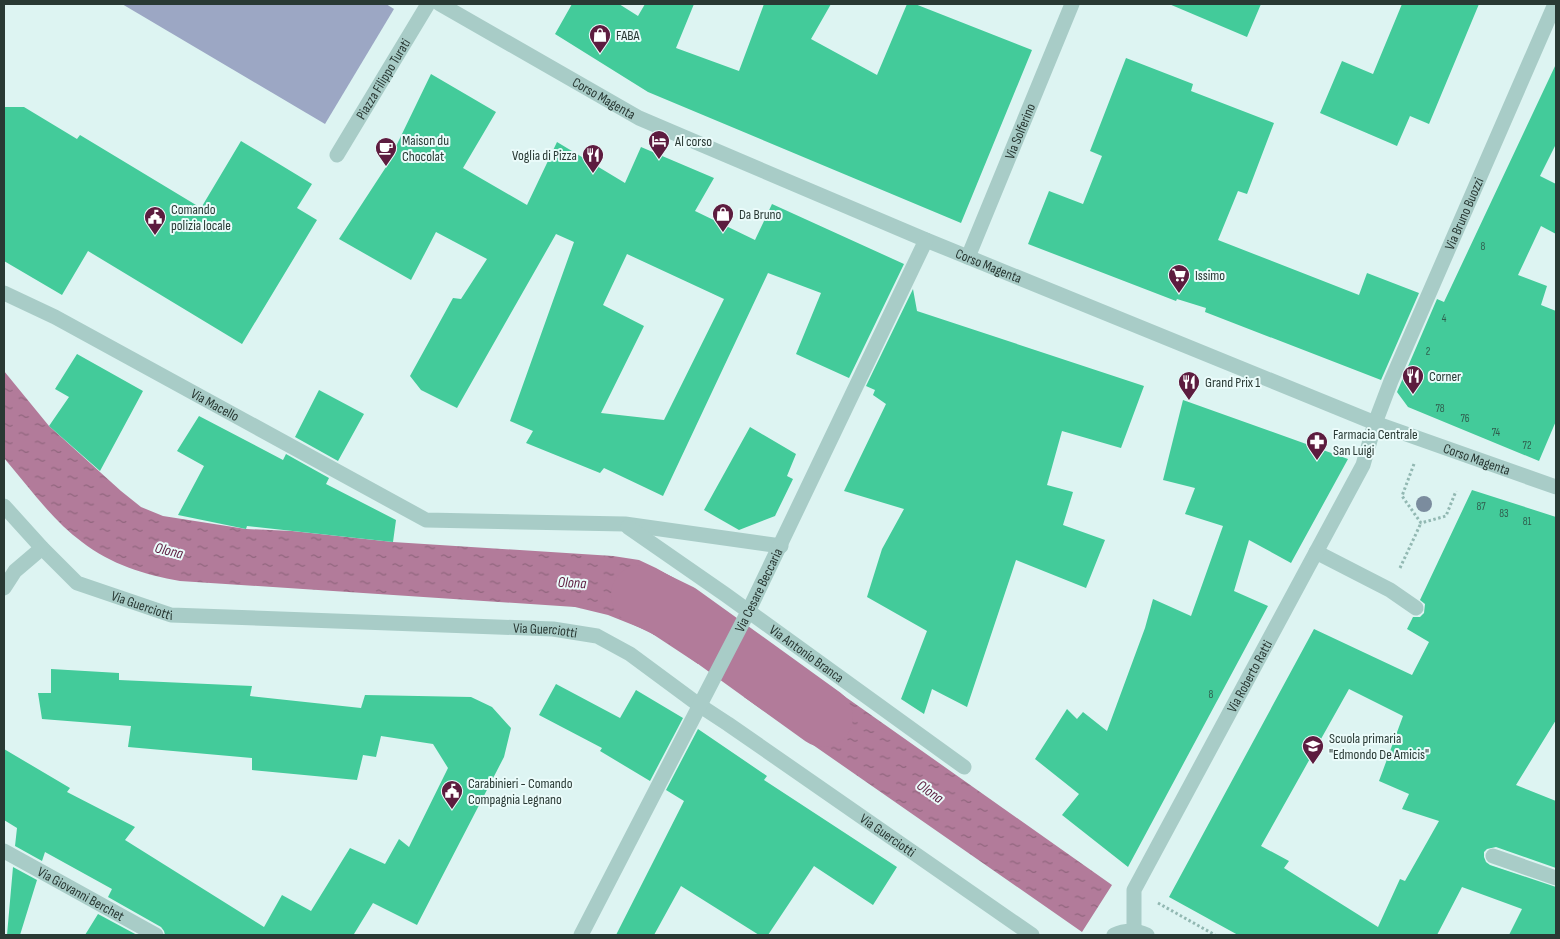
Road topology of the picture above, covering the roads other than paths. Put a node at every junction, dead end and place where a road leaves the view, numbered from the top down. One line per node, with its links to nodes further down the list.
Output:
1 (428, 4): 5 (street, Piazza Filippo Turati)
2 (440, 4): 6 (street, Corso Magenta)
3 (1072, 4): 7 (street, Via Solferino)
4 (1555, 4): 9 (street, Via Bruno Buozzi)
5 (337, 155)
6 (926, 240): 7 (street, Corso Magenta); 13 (street, Via Cesare Beccaria)
7 (968, 257): 9 (street, Corso Magenta)
8 (4, 293): 12 (street, Via Macello)
9 (1375, 423): 10 (street, Corso Magenta); 15 (street, Via Roberto Ratti)
10 (1556, 487)
11 (4, 506): 14 (street, Via Guerciotti)
12 (625, 524): 13 (street); 18 (street, Via Antonio Branca)
13 (781, 546): 18 (street, Via Cesare Beccaria)
14 (42, 548): 16 (street); 19 (street, Via Guerciotti)
15 (1316, 552): 17 (street); 24 (street, Via Roberto Ratti)
16 (4, 588)
17 (1416, 608)
18 (744, 618): 19 (street, Via Cesare Beccaria); 20 (street, Via Antonio Branca)
19 (699, 706): 26 (street, Via Cesare Beccaria); 27 (street, Via Guerciotti)
20 (964, 767)
21 (4, 851): 25 (street, Via Giovanni Berchet)
22 (1493, 856): 23 (street)
23 (1556, 878)
24 (1141, 933): 28 (street)
25 (156, 935)
26 (580, 935)
27 (1032, 935)
28 (1114, 935)

